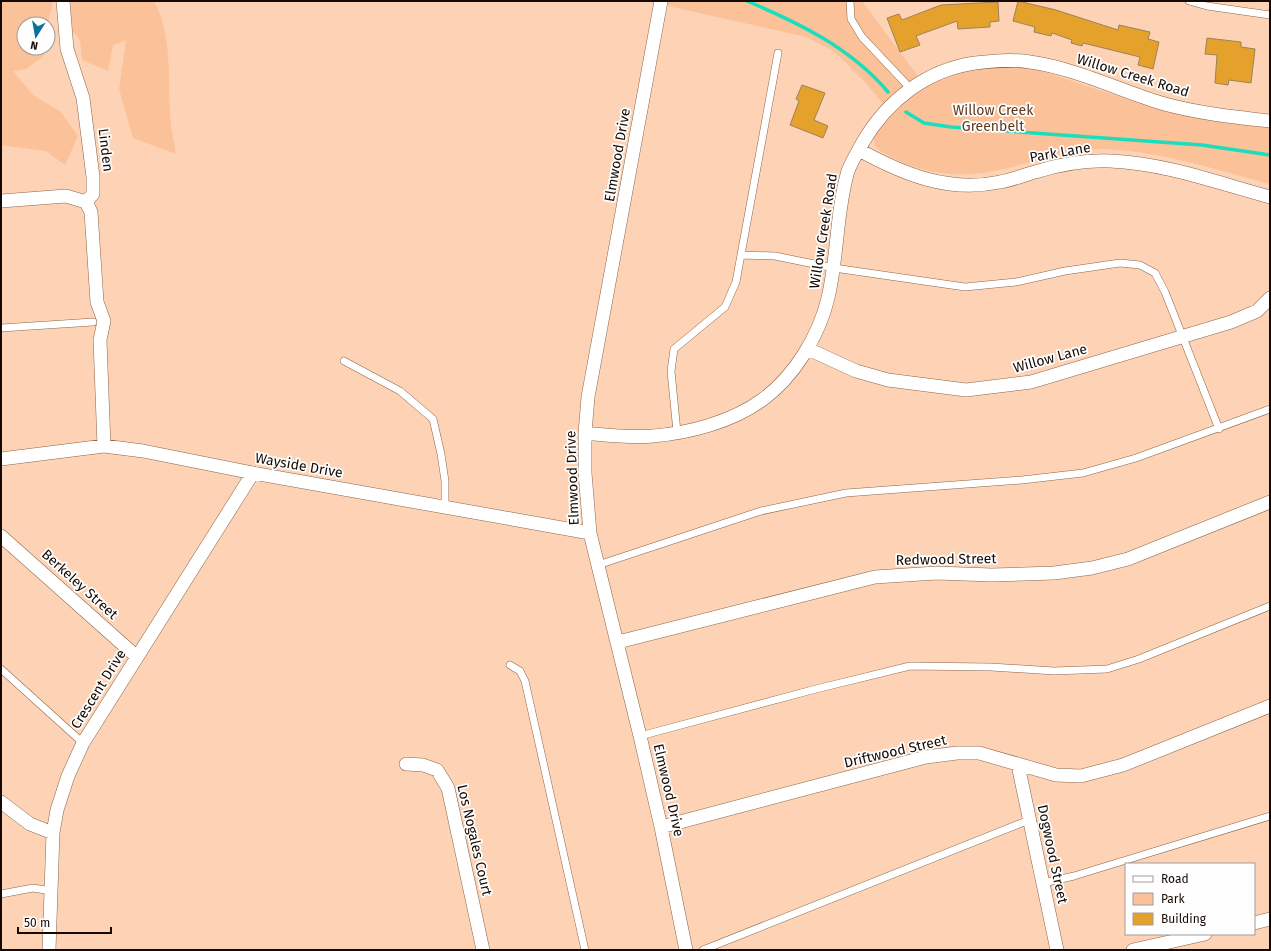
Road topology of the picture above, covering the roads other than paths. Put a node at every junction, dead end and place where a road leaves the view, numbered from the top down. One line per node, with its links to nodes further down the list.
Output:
1 (63, 1): 12 (street, Linden)
2 (662, 1): 26 (street, Elmwood Drive)
3 (850, 1): 7 (lane)
4 (1189, 1): 5 (lane)
5 (1270, 15)
6 (778, 53): 13 (lane)
7 (910, 88): 8 (street, Willow Creek Road); 9 (street, Willow Creek Road)
8 (1270, 121)
9 (859, 150): 10 (street, Park Lane); 14 (street, Willow Creek Road)
10 (1270, 197)
11 (1, 201): 12 (street)
12 (86, 202): 16 (street)
13 (741, 255): 14 (lane); 25 (lane)
14 (834, 268): 19 (lane); 21 (street, Willow Creek Road)
15 (1270, 298): 19 (street, Willow Lane)
16 (97, 302): 17 (street); 20 (street)
17 (93, 322): 18 (lane); 20 (street)
18 (1, 328)
19 (1183, 337): 21 (street, Willow Lane); 24 (lane)
20 (100, 340): 27 (street)
21 (808, 348): 25 (street, Willow Creek Road)
22 (344, 361): 31 (lane)
23 (1270, 409): 24 (lane)
24 (1219, 429): 34 (lane)
25 (678, 432): 26 (street, Willow Creek Road)
26 (585, 434): 32 (street, Elmwood Drive)
27 (104, 446): 28 (street, Wayside Drive); 29 (street, Wayside Drive)
28 (1, 459)
29 (253, 473): 31 (street, Wayside Drive); 37 (street, Crescent Drive)
30 (1270, 502): 36 (street, Redwood Street)
31 (445, 507): 32 (street, Wayside Drive)
32 (590, 533): 34 (street, Elmwood Drive)
33 (1, 536): 37 (street, Berkeley Street)
34 (598, 565): 36 (street, Elmwood Drive)
35 (1270, 606): 41 (lane)
36 (618, 642): 41 (street, Elmwood Drive)
37 (137, 657): 42 (street, Crescent Drive)
38 (510, 665): 58 (lane)
39 (1, 669): 42 (lane)
40 (1270, 706): 44 (street, Driftwood Street)
41 (640, 736): 48 (street, Elmwood Drive)
42 (83, 743): 49 (street, Crescent Drive)
43 (406, 764): 57 (street, Los Nogales Court)
44 (1018, 765): 47 (street, Dogwood Street); 48 (street, Driftwood Street)
45 (1, 802): 49 (street)
46 (1270, 816): 50 (lane)
47 (1029, 820): 50 (street, Dogwood Street); 60 (lane)
48 (661, 827): 59 (street, Elmwood Drive)
49 (53, 833): 51 (street, Crescent Drive)
50 (1043, 883): 61 (street, Dogwood Street)
51 (52, 890): 52 (lane); 56 (street, Crescent Drive)
52 (1, 894)
53 (1270, 920): 54 (street)
54 (1255, 923)
55 (1200, 935): 62 (street)
56 (49, 950)
57 (483, 950)
58 (585, 950)
59 (686, 950)
60 (703, 950)
61 (1058, 950)
62 (1133, 950)

